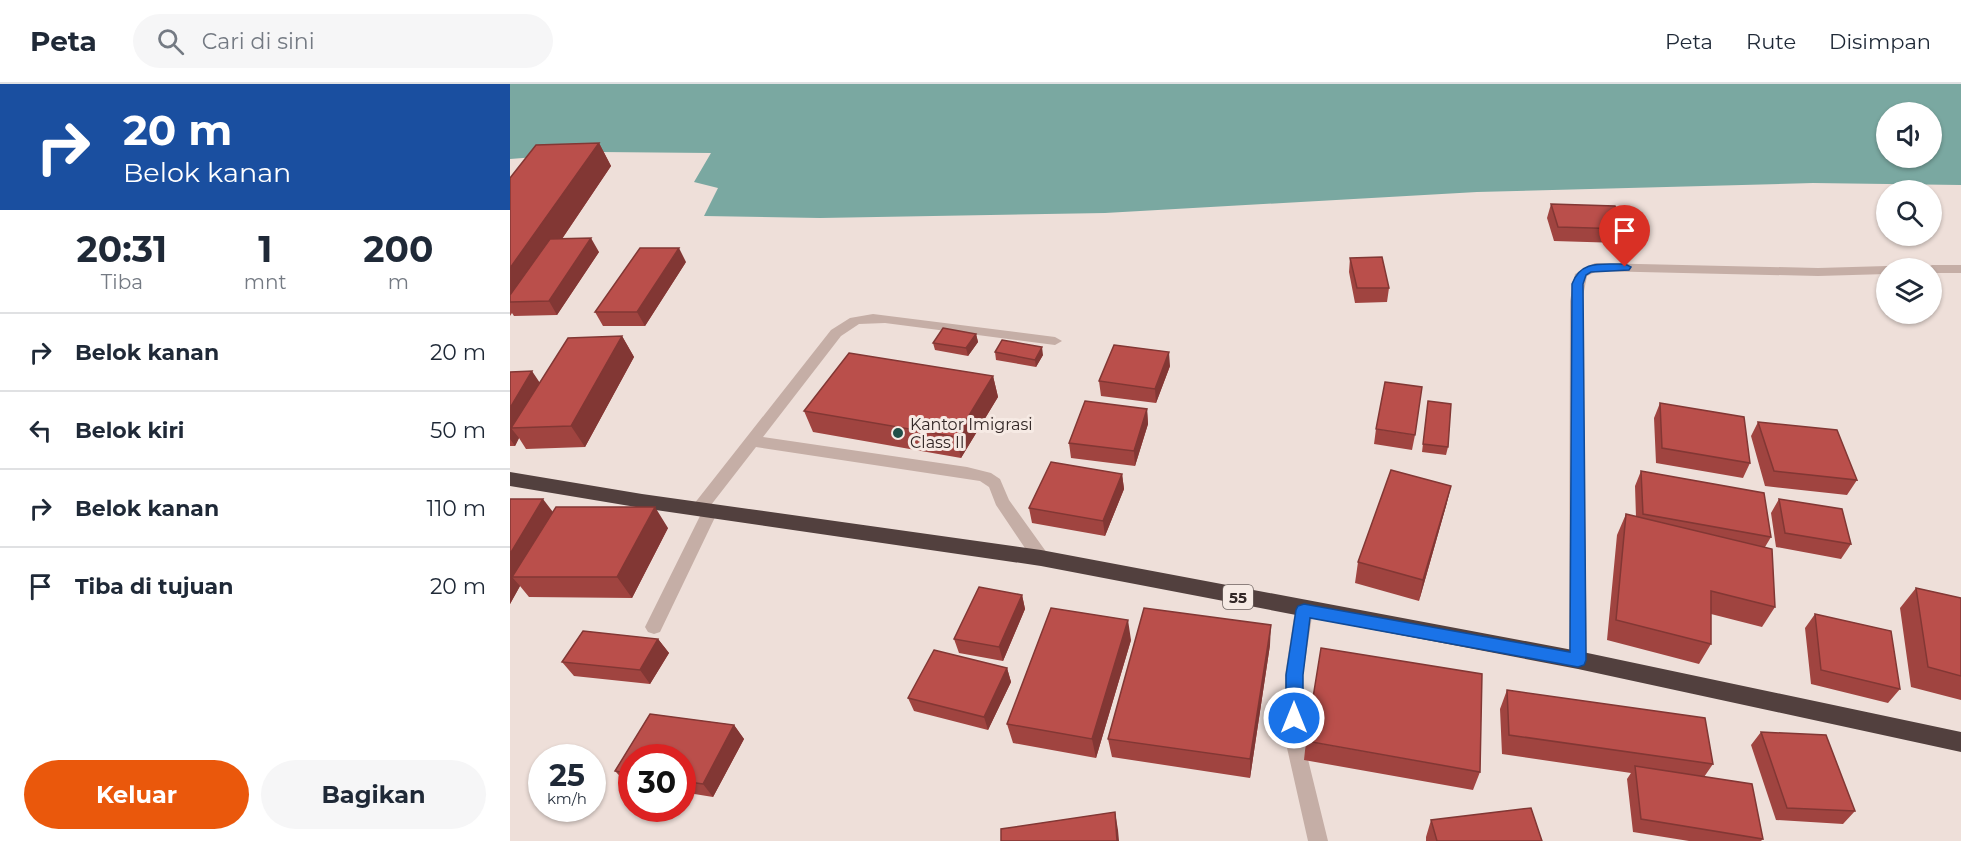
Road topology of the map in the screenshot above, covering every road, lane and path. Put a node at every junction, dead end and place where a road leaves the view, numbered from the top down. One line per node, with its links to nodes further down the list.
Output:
1 (1961, 268): 2 (street)
2 (1942, 269)
3 (1876, 270): 11 (street)
4 (1055, 341): 5 (street)
5 (752, 441): 7 (street); 8 (street)
6 (510, 479): 7 (highway, 55)
7 (705, 509): 8 (highway, 55); 10 (street)
8 (1041, 558): 9 (highway, 55)
9 (1304, 610): 11 (highway, 55); 13 (street)
10 (654, 627)
11 (1578, 660): 12 (highway, 55)
12 (1961, 742)
13 (1318, 841)

